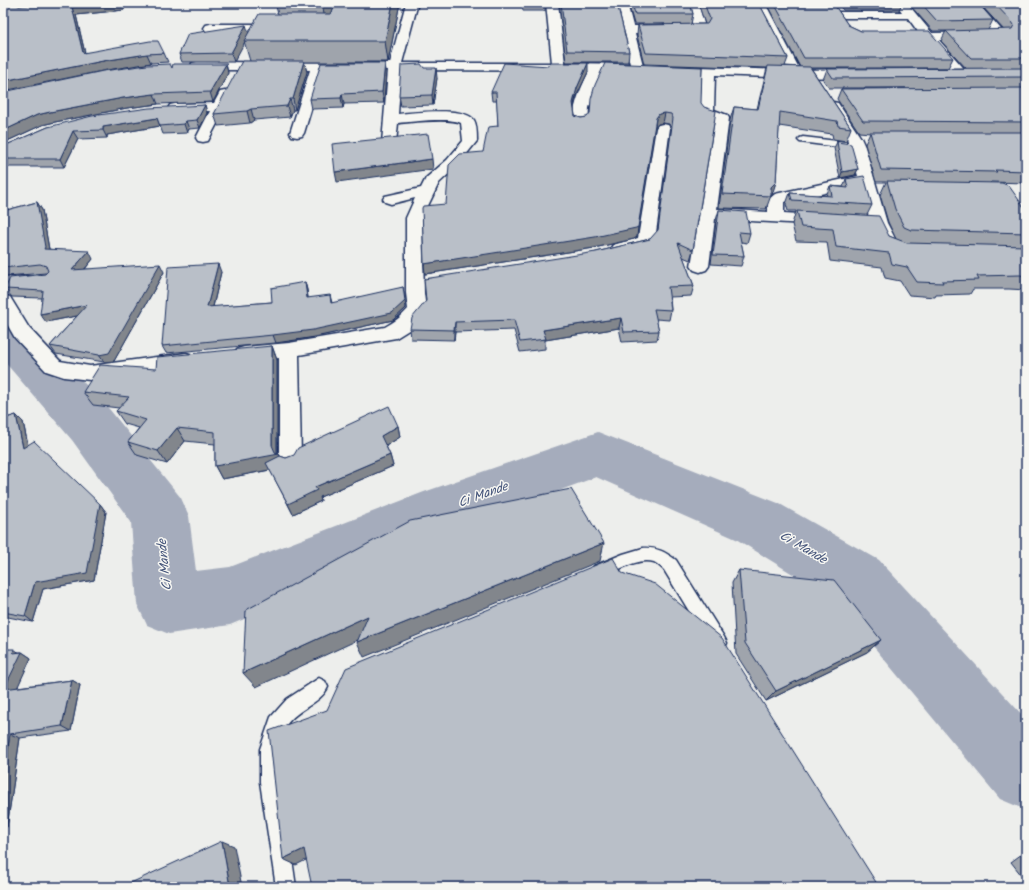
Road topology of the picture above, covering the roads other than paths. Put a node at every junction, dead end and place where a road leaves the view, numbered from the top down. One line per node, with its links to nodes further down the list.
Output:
1 (412, 3): 22 (street)
2 (552, 3): 24 (street)
3 (621, 3): 15 (street)
4 (692, 3): 15 (street)
5 (759, 3): 31 (street)
6 (830, 3): 9 (street)
7 (901, 3): 10 (street)
8 (972, 3): 16 (street)
9 (837, 15): 10 (street); 11 (street)
10 (911, 16): 16 (street)
11 (845, 26)
12 (210, 28): 13 (street)
13 (258, 28): 14 (street); 18 (street)
14 (274, 28)
15 (628, 30): 26 (street)
16 (928, 36): 17 (street); 30 (street)
17 (889, 37)
18 (252, 41)
19 (246, 53): 21 (street)
20 (185, 66): 21 (street)
21 (239, 66): 23 (street); 35 (street)
22 (395, 66): 23 (street); 24 (street); 37 (street)
23 (317, 67): 40 (street)
24 (559, 67): 25 (street)
25 (598, 67): 26 (street); 38 (street)
26 (638, 68): 27 (street)
27 (709, 71): 31 (street); 49 (street)
28 (866, 73): 31 (street)
29 (946, 73): 30 (street)
30 (961, 73): 32 (street)
31 (803, 74): 33 (street)
32 (976, 74)
33 (822, 89)
34 (841, 94): 44 (street)
35 (220, 107): 36 (street); 41 (street)
36 (158, 109)
37 (391, 119): 45 (street); 47 (street)
38 (581, 122)
39 (663, 128): 53 (street)
40 (297, 133)
41 (203, 138)
42 (870, 138): 44 (street)
43 (803, 140): 44 (lane)
44 (856, 142): 46 (street)
45 (389, 143)
46 (872, 189): 50 (street); 52 (street)
47 (428, 191): 48 (street); 58 (street)
48 (391, 199)
49 (708, 213): 50 (street); 54 (street)
50 (776, 217): 51 (street)
51 (839, 221)
52 (900, 250)
53 (600, 253)
54 (700, 266)
55 (41, 279): 56 (lane)
56 (3, 282)
57 (3, 301): 60 (street)
58 (289, 350): 59 (street); 61 (street)
59 (226, 356)
60 (202, 358)
61 (290, 458)
62 (582, 578): 63 (lane)
63 (728, 659)
64 (320, 687): 65 (lane)
65 (286, 887)

